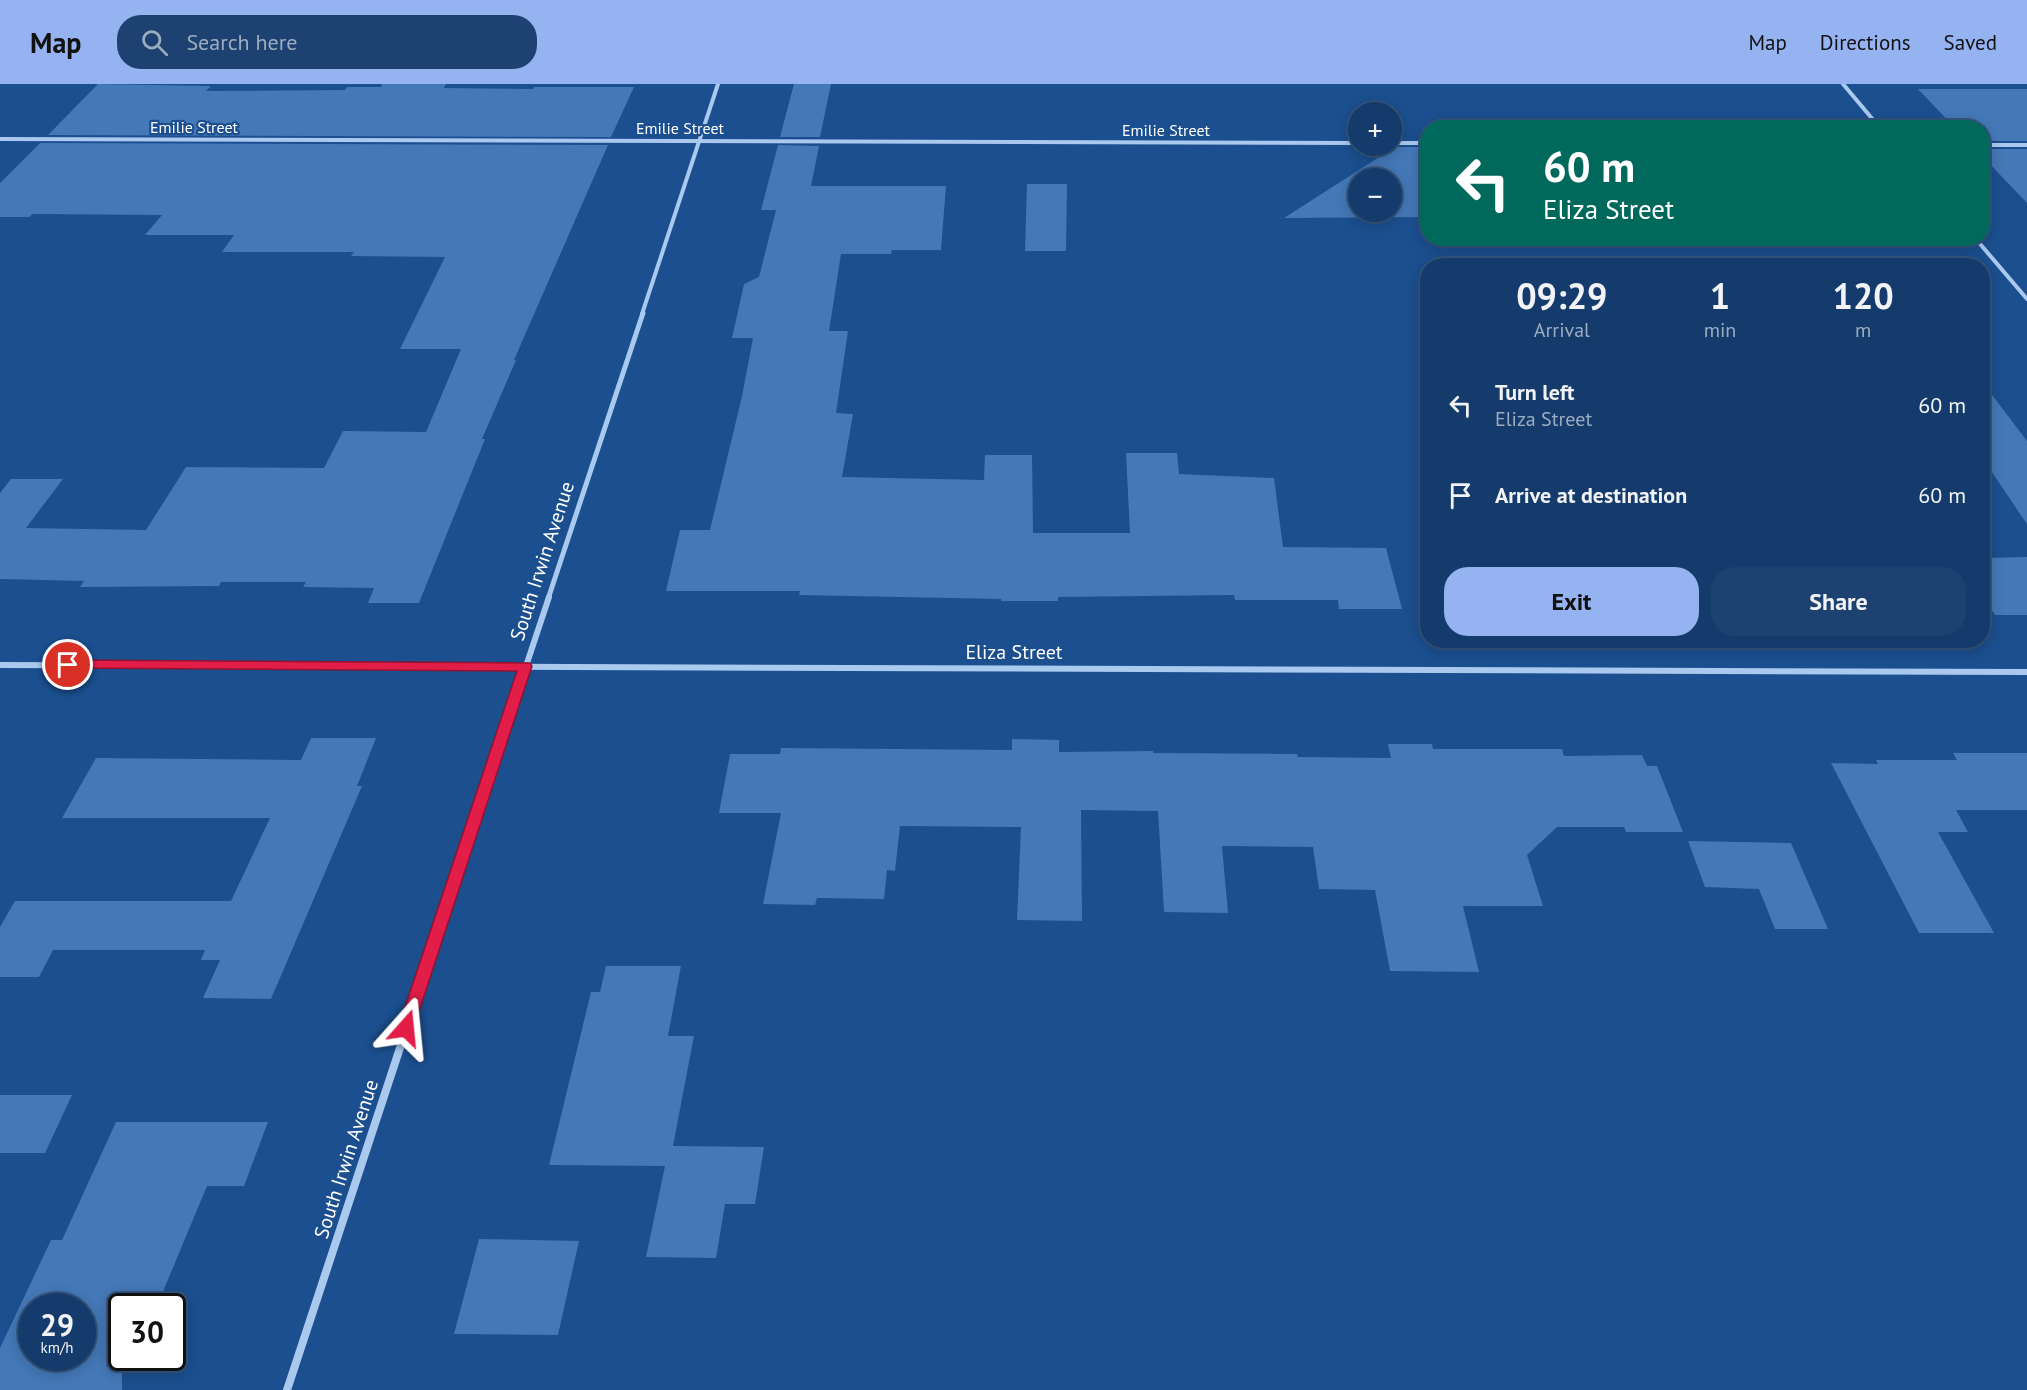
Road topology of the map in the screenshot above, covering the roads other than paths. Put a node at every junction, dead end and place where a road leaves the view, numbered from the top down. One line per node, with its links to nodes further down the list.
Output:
1 (718, 84): 5 (street, South Irwin Avenue)
2 (1843, 84): 3 (street)
3 (1873, 120)
4 (0, 139): 5 (street, Emilie Street)
5 (698, 140): 6 (street, Emilie Street); 14 (street, South Irwin Avenue)
6 (1348, 143)
7 (1402, 143): 8 (street)
8 (1420, 143)
9 (1990, 145): 10 (street)
10 (2027, 145)
11 (1982, 246): 12 (street)
12 (2027, 299)
13 (0, 665): 14 (street, Eliza Street)
14 (525, 666): 15 (street, Eliza Street); 16 (street, South Irwin Avenue)
15 (2027, 672)
16 (287, 1390)

